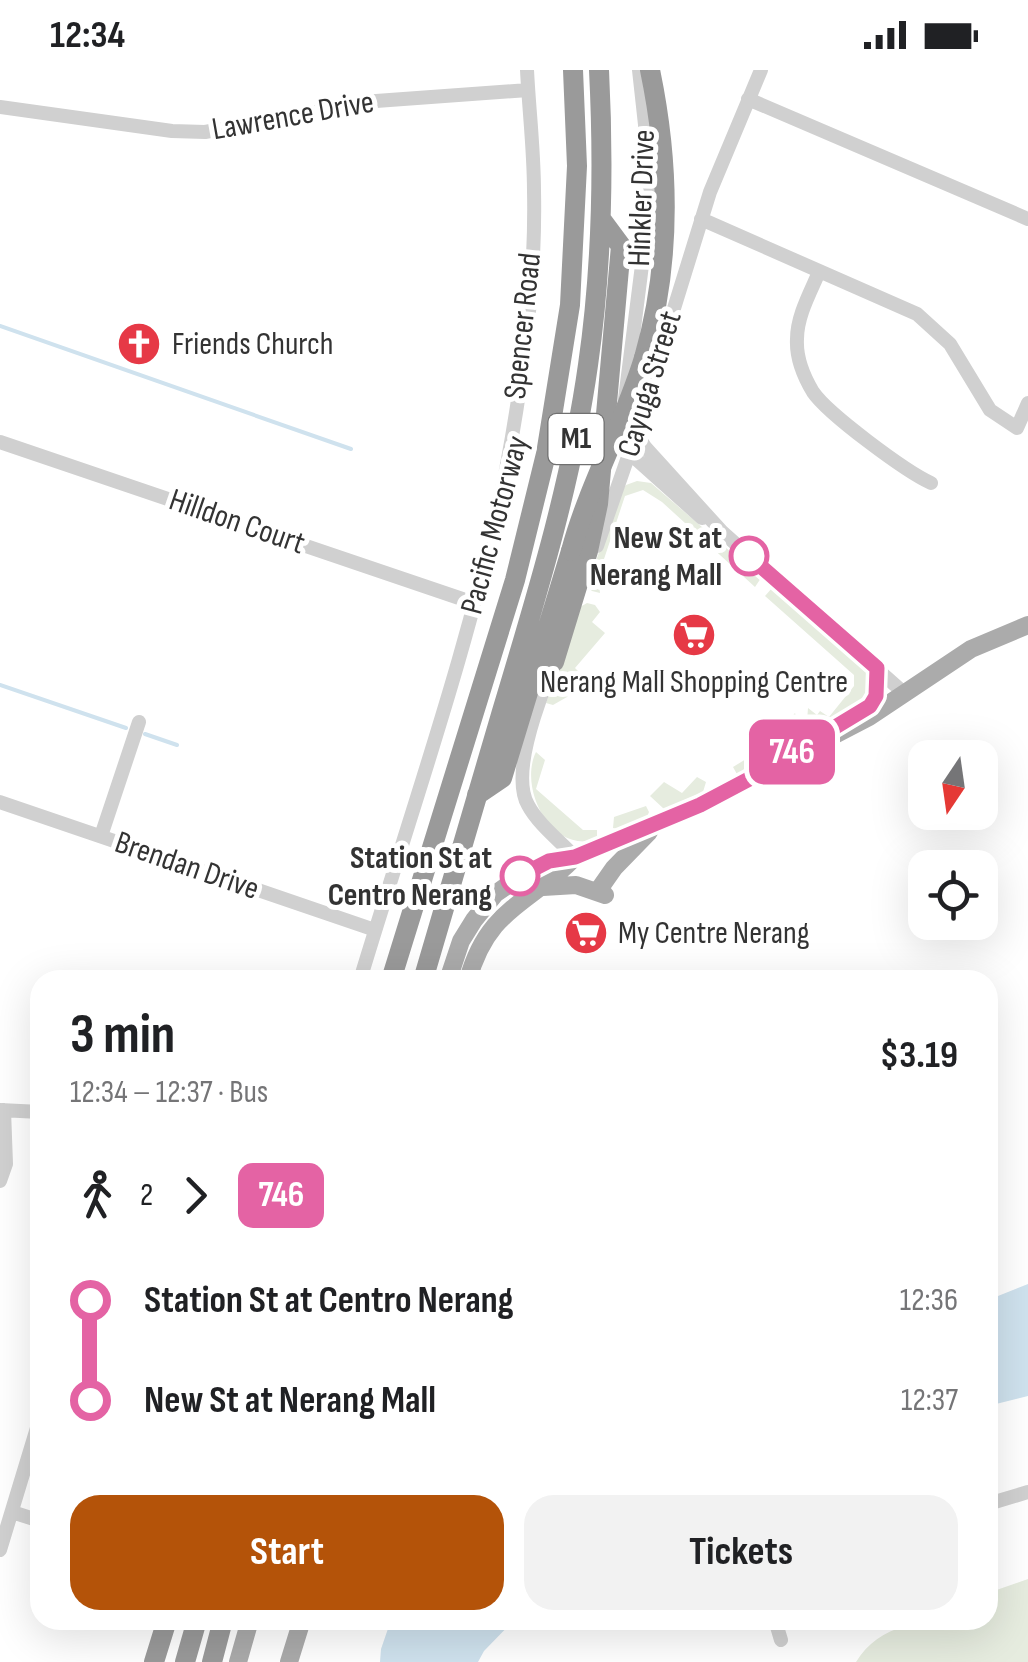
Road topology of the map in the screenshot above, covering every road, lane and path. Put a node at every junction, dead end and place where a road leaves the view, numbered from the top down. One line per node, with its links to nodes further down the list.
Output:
1 (527, 70): 7 (street, Spencer Road)
2 (573, 70): 39 (highway, Pacific Motorway / M1)
3 (599, 70): 10 (highway, Pacific Motorway / M1)
4 (639, 70): 14 (street, Hinkler Drive)
5 (650, 70): 31 (highway, bridge)
6 (761, 70): 8 (street, Cayuga Street)
7 (528, 90): 9 (street, Lawrence Drive); 23 (street, Spencer Road)
8 (748, 98): 11 (street, Cayuga Street); 12 (street)
9 (0, 107)
10 (601, 219): 25 (highway); 31 (highway, Pacific Motorway / M1)
11 (702, 219): 13 (street); 16 (street, Cayuga Street)
12 (1028, 219)
13 (819, 272): 15 (street); 20 (street)
14 (625, 386): 16 (street, Hinkler Drive); 18 (street, Hinkler Drive)
15 (1028, 403)
16 (636, 435): 18 (street, Cayuga Street); 22 (street)
17 (0, 442): 23 (street, Hilldon Court)
18 (630, 454): 19 (street); 21 (street, Cayuga Street)
19 (652, 475): 21 (street); 22 (street)
20 (931, 483)
21 (618, 486): 25 (street, Cayuga Street)
22 (724, 534): 26 (street)
23 (474, 603): 37 (street, Spencer Road)
24 (1028, 625): 27 (main road)
25 (554, 662): 35 (street, Cayuga Street)
26 (877, 668): 27 (street); 28 (main road)
27 (904, 693): 28 (main road); 30 (main road)
28 (870, 706): 30 (main road)
29 (138, 722): 34 (street)
30 (751, 778): 33 (main road)
31 (476, 795): 40 (highway, Pacific Motorway / M1)
32 (0, 802): 34 (street, Brendan Drive)
33 (660, 822): 35 (main road); 36 (main road)
34 (101, 836): 37 (street, Brendan Drive)
35 (575, 857): 36 (main road); 41 (main road)
36 (538, 888): 42 (main road)
37 (375, 930): 38 (street, Spencer Road)
38 (363, 970)
39 (394, 970)
40 (426, 970)
41 (452, 970)
42 (471, 970)
43 (2, 1110): 44 (street); 45 (street)
44 (30, 1111)
45 (0, 1182)
46 (30, 1452): 49 (street)
47 (1028, 1492): 48 (street)
48 (998, 1501)
49 (12, 1512): 50 (street); 51 (street)
50 (30, 1518)
51 (0, 1550)
52 (164, 1630): 59 (highway)
53 (193, 1630): 60 (highway)
54 (220, 1630): 61 (highway)
55 (247, 1630): 62 (main road)
56 (299, 1630): 63 (main road)
57 (777, 1630): 58 (street)
58 (780, 1640)
59 (154, 1662)
60 (185, 1662)
61 (212, 1662)
62 (238, 1662)
63 (290, 1662)

